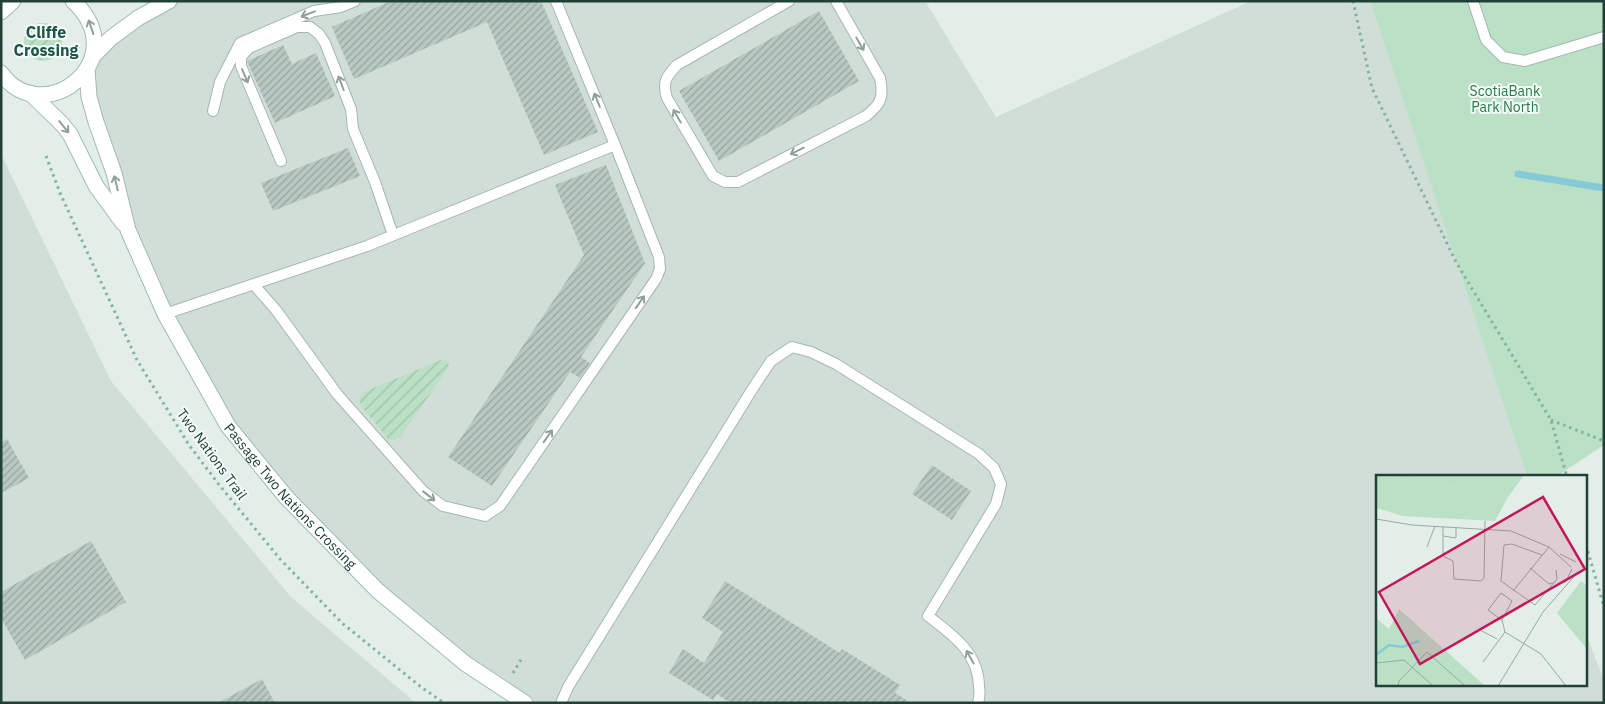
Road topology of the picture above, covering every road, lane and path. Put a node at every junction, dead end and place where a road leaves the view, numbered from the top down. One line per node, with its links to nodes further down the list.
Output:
1 (13, 1): 10 (main road)
2 (73, 1): 12 (main road, Passage Two Nations Crossing, one-way to 2)
3 (169, 1): 12 (main road)
4 (355, 1): 16 (lane, one-way to 16)
5 (556, 1): 17 (lane, one-way to 5)
6 (789, 1): 7 (lane, one-way to 6)
7 (836, 1)
8 (1353, 1): 24 (path)
9 (1473, 1): 11 (lane)
10 (1, 12)
11 (1604, 38)
12 (90, 63): 15 (main road); 20 (main road, Passage Two Nations Crossing, one-way to 12)
13 (1, 73): 14 (main road)
14 (8, 86): 15 (main road)
15 (30, 93): 20 (main road, Passage Two Nations Crossing, one-way to 20)
16 (213, 111)
17 (616, 145): 21 (lane); 22 (lane, one-way to 17)
18 (46, 156): 29 (path, Two Nations Trail)
19 (281, 161): 21 (lane, one-way to 19)
20 (128, 230): 23 (main road, Passage Two Nations Crossing)
21 (393, 235): 22 (lane)
22 (254, 285): 23 (lane)
23 (165, 314): 30 (main road, Passage Two Nations Crossing)
24 (1551, 420): 25 (path); 26 (path)
25 (1604, 441)
26 (1567, 475)
27 (1588, 552): 28 (path)
28 (1604, 607)
29 (444, 703)
30 (525, 703)
31 (561, 703): 32 (lane, one-way to 31)
32 (978, 703)

